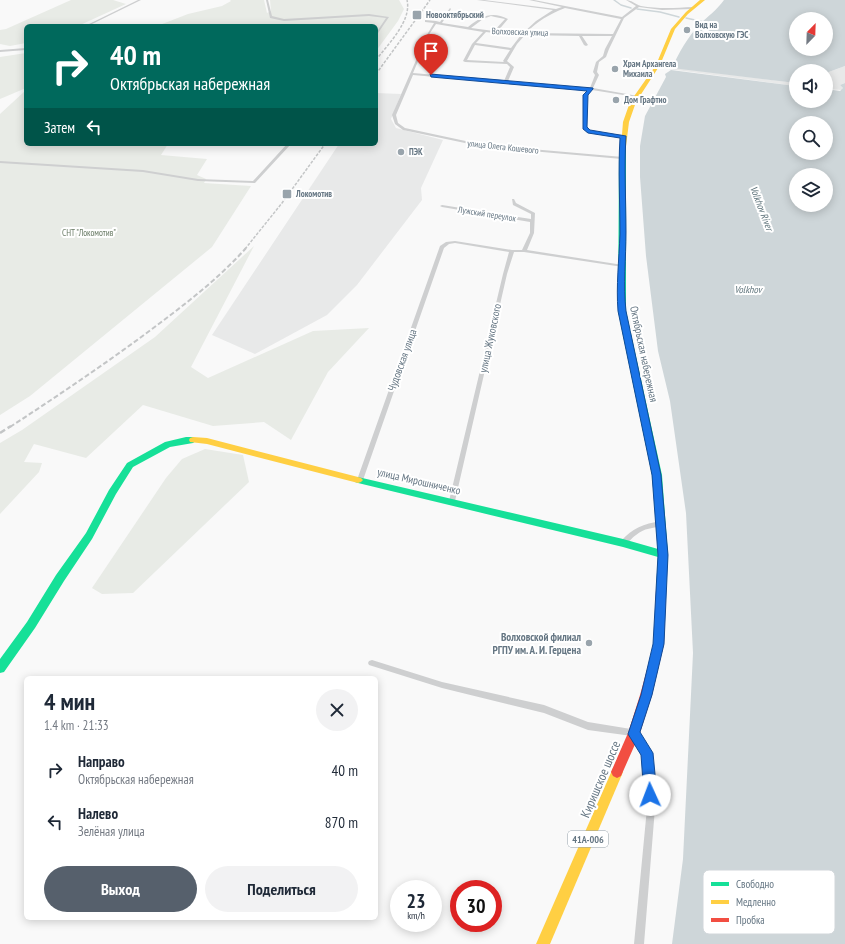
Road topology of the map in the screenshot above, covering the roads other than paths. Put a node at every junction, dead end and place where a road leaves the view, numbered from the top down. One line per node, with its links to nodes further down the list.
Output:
1 (140, 0): 16 (street)
2 (267, 0): 18 (street)
3 (478, 0): 11 (street)
4 (530, 0): 7 (street)
5 (626, 0): 8 (street)
6 (703, 0): 9 (main road, Октябрьская набережная / 41А-006)
7 (562, 5): 11 (street); 12 (street)
8 (638, 6): 9 (street); 12 (street)
9 (693, 8): 33 (main road, Октябрьская набережная / 41А-006)
10 (450, 9): 15 (street)
11 (556, 10): 21 (street)
12 (623, 18): 23 (street)
13 (426, 21): 14 (street, Волховская улица)
14 (436, 22): 15 (street, Волховская улица); 30 (street)
15 (441, 23): 17 (street, Волховская улица)
16 (90, 24)
17 (469, 28): 19 (street, Волховская улица); 20 (street)
18 (378, 31)
19 (485, 31): 20 (street, Волховская улица); 24 (street)
20 (495, 32): 21 (street, Волховская улица)
21 (523, 34): 22 (street, Волховская улица); 27 (street)
22 (580, 34): 23 (street, Волховская улица); 25 (street)
23 (614, 35): 32 (street)
24 (474, 44): 27 (street); 29 (street)
25 (586, 46)
26 (24, 48): 28 (street)
27 (512, 49): 29 (street)
28 (0, 51)
29 (506, 63): 31 (street)
30 (412, 74): 31 (street); 36 (street, улица Олега Кошевого)
31 (505, 82): 32 (street)
32 (591, 89): 33 (street); 34 (street)
33 (636, 96): 34 (main road, Октябрьская набережная / 41А-006)
34 (623, 136): 36 (main road, Октябрьская набережная / 41А-006)
35 (287, 146): 37 (street)
36 (622, 158): 43 (main road, Октябрьская набережная / 41А-006)
37 (0, 162)
38 (513, 200): 40 (street)
39 (442, 206): 40 (street, Лужский переулок)
40 (532, 221): 42 (street)
41 (512, 251): 42 (street); 44 (street, Чудовская улица); 45 (street, улица Жуковского)
42 (524, 251): 43 (street)
43 (623, 266): 46 (main road, Октябрьская набережная / 41А-006)
44 (360, 480): 45 (main road, улица Мирошниченко); 50 (main road, улица Мирошниченко)
45 (452, 501): 47 (main road, улица Мирошниченко)
46 (660, 524): 47 (street); 48 (main road, Октябрьская набережная / 41А-006)
47 (623, 543): 48 (main road, улица Мирошниченко)
48 (663, 555): 51 (main road, Октябрьская набережная / 41А-006)
49 (372, 663): 51 (street)
50 (0, 668)
51 (634, 734): 52 (main road, Киришское шоссе / 41А-006); 53 (street)
52 (543, 944)
53 (639, 944)

